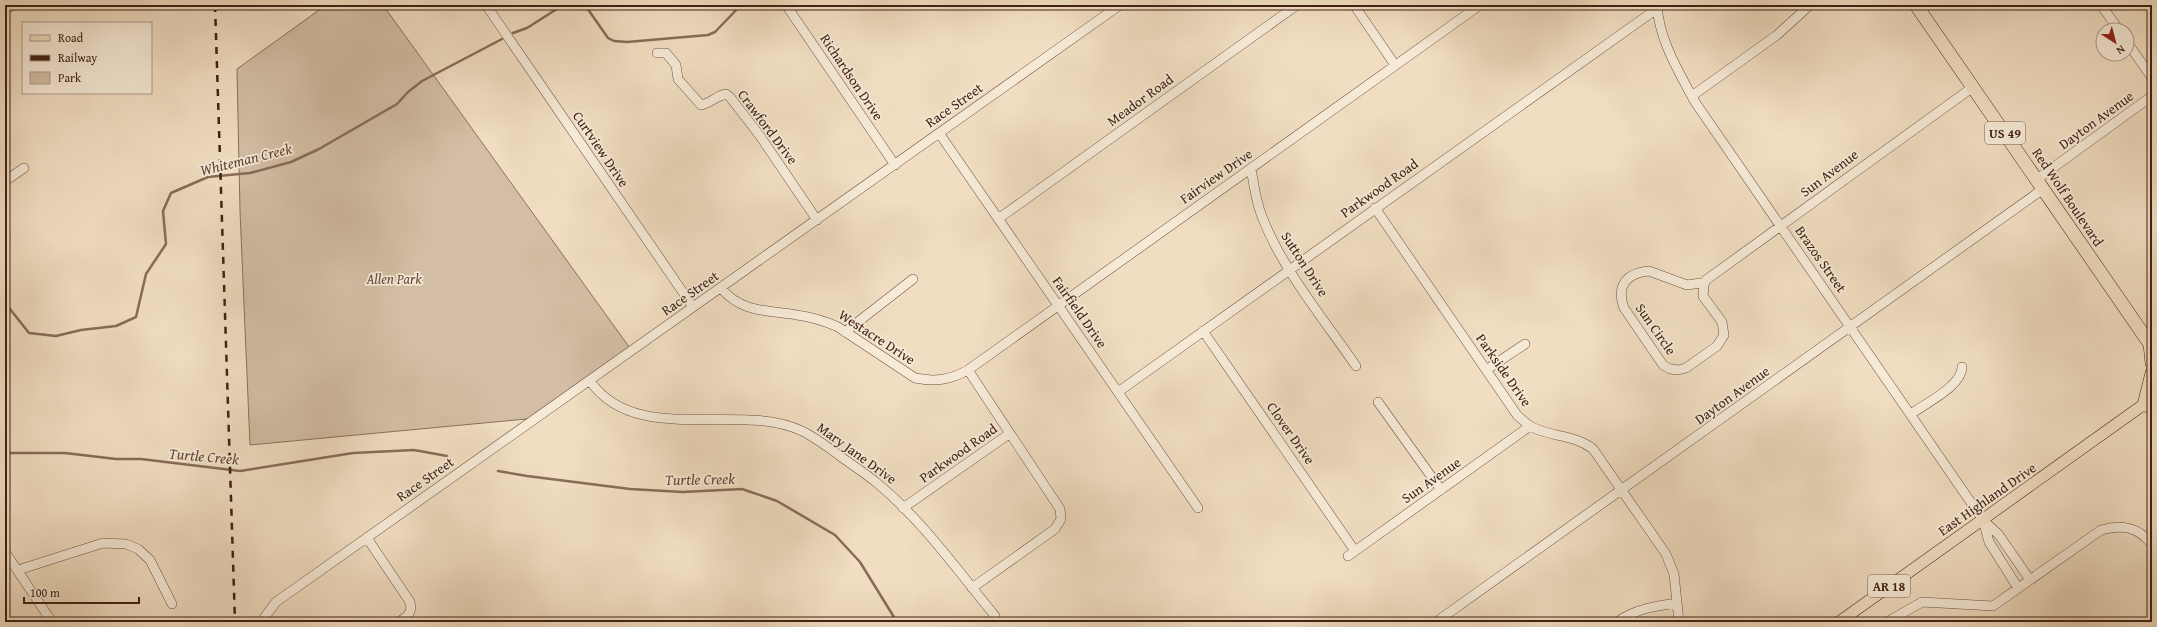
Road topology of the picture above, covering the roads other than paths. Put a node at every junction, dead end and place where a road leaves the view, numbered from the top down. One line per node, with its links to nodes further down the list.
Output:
1 (13, 5): 12 (street)
2 (486, 5): 36 (street, Curtview Drive)
3 (786, 5): 22 (street, Richardson Drive)
4 (1120, 5): 21 (street, Race Street)
5 (1297, 5): 28 (street, Meador Road)
6 (1354, 5): 16 (street)
7 (1480, 5): 16 (street, Fairview Drive)
8 (1810, 5): 19 (street)
9 (1916, 5): 18 (highway, Red Wolf Boulevard / US 49)
10 (2101, 5): 13 (street)
11 (1657, 7): 19 (street, Brazos Street); 27 (street, Parkwood Road)
12 (5, 10)
13 (2113, 22)
14 (658, 53): 29 (street, Crawford Drive)
15 (2135, 54): 17 (street)
16 (1395, 65): 24 (street, Fairview Drive)
17 (2152, 78)
18 (1973, 87): 26 (highway, Red Wolf Boulevard / US 49); 30 (street, Sun Avenue)
19 (1692, 96): 30 (street, Brazos Street)
20 (2152, 96): 26 (street, Dayton Avenue)
21 (939, 133): 22 (street, Race Street); 28 (street, Fairfield Drive)
22 (895, 164): 29 (street, Race Street)
23 (24, 168): 25 (street)
24 (1251, 168): 31 (street, Sutton Drive); 35 (street, Fairview Drive)
25 (5, 181)
26 (2040, 184): 37 (street, Dayton Avenue); 41 (highway, Red Wolf Boulevard / US 49)
27 (1375, 208): 31 (street, Parkwood Road); 46 (street, Parkside Drive)
28 (998, 219): 35 (street, Fairfield Drive)
29 (817, 220): 34 (street, Race Street)
30 (1781, 226): 33 (street, Sun Avenue); 37 (street, Brazos Street)
31 (1290, 269): 38 (street, Parkwood Road); 43 (street, Sutton Drive)
32 (913, 279): 39 (street)
33 (1704, 285): 33 (street, Sun Circle)
34 (721, 288): 36 (street, Race Street); 39 (street, Westacre Drive)
35 (1058, 305): 45 (street, Fairview Drive); 49 (street, Fairfield Drive)
36 (693, 307): 48 (street, Race Street)
37 (1851, 327): 52 (street, Brazos Street); 56 (street, Dayton Avenue)
38 (1203, 331): 49 (street, Parkwood Road); 63 (street, Clover Drive)
39 (846, 332): 45 (street, Westacre Drive)
40 (1525, 344): 46 (street)
41 (2151, 345): 42 (highway)
42 (2152, 363)
43 (1356, 366)
44 (1962, 367): 52 (street)
45 (968, 370): 54 (street)
46 (1486, 370): 53 (street, Parkside Drive)
47 (2152, 373): 51 (highway)
48 (590, 381): 57 (street, Mary Jane Drive); 60 (street, Race Street)
49 (1118, 392): 58 (street, Fairfield Drive)
50 (1378, 402): 55 (street)
51 (2149, 403): 59 (main road, East Highland Drive / AR 18)
52 (1911, 414): 59 (street, Brazos Street)
53 (1530, 426): 55 (street, Sun Avenue); 56 (street, Parkside Drive)
54 (1009, 434): 57 (street, Parkwood Road); 66 (street)
55 (1441, 490): 63 (street, Sun Avenue)
56 (1622, 490): 68 (street, Parkside Drive); 74 (street, Dayton Avenue)
57 (903, 508): 66 (street, Mary Jane Drive)
58 (1198, 508)
59 (1983, 520): 65 (street); 67 (street); 77 (main road, East Highland Drive / AR 18)
60 (367, 538): 72 (street, Race Street); 73 (street)
61 (2152, 545): 65 (street)
62 (5, 552): 64 (street)
63 (1352, 553)
64 (18, 570): 69 (street); 71 (street)
65 (2030, 580): 67 (street)
66 (972, 588): 70 (street, Mary Jane Drive)
67 (2018, 588): 78 (street)
68 (1677, 603): 75 (street); 76 (street, Parkside Drive)
69 (172, 604)
70 (995, 616)
71 (52, 622)
72 (261, 622)
73 (399, 622)
74 (1436, 622)
75 (1617, 622)
76 (1679, 622)
77 (1838, 622)
78 (1887, 622)

